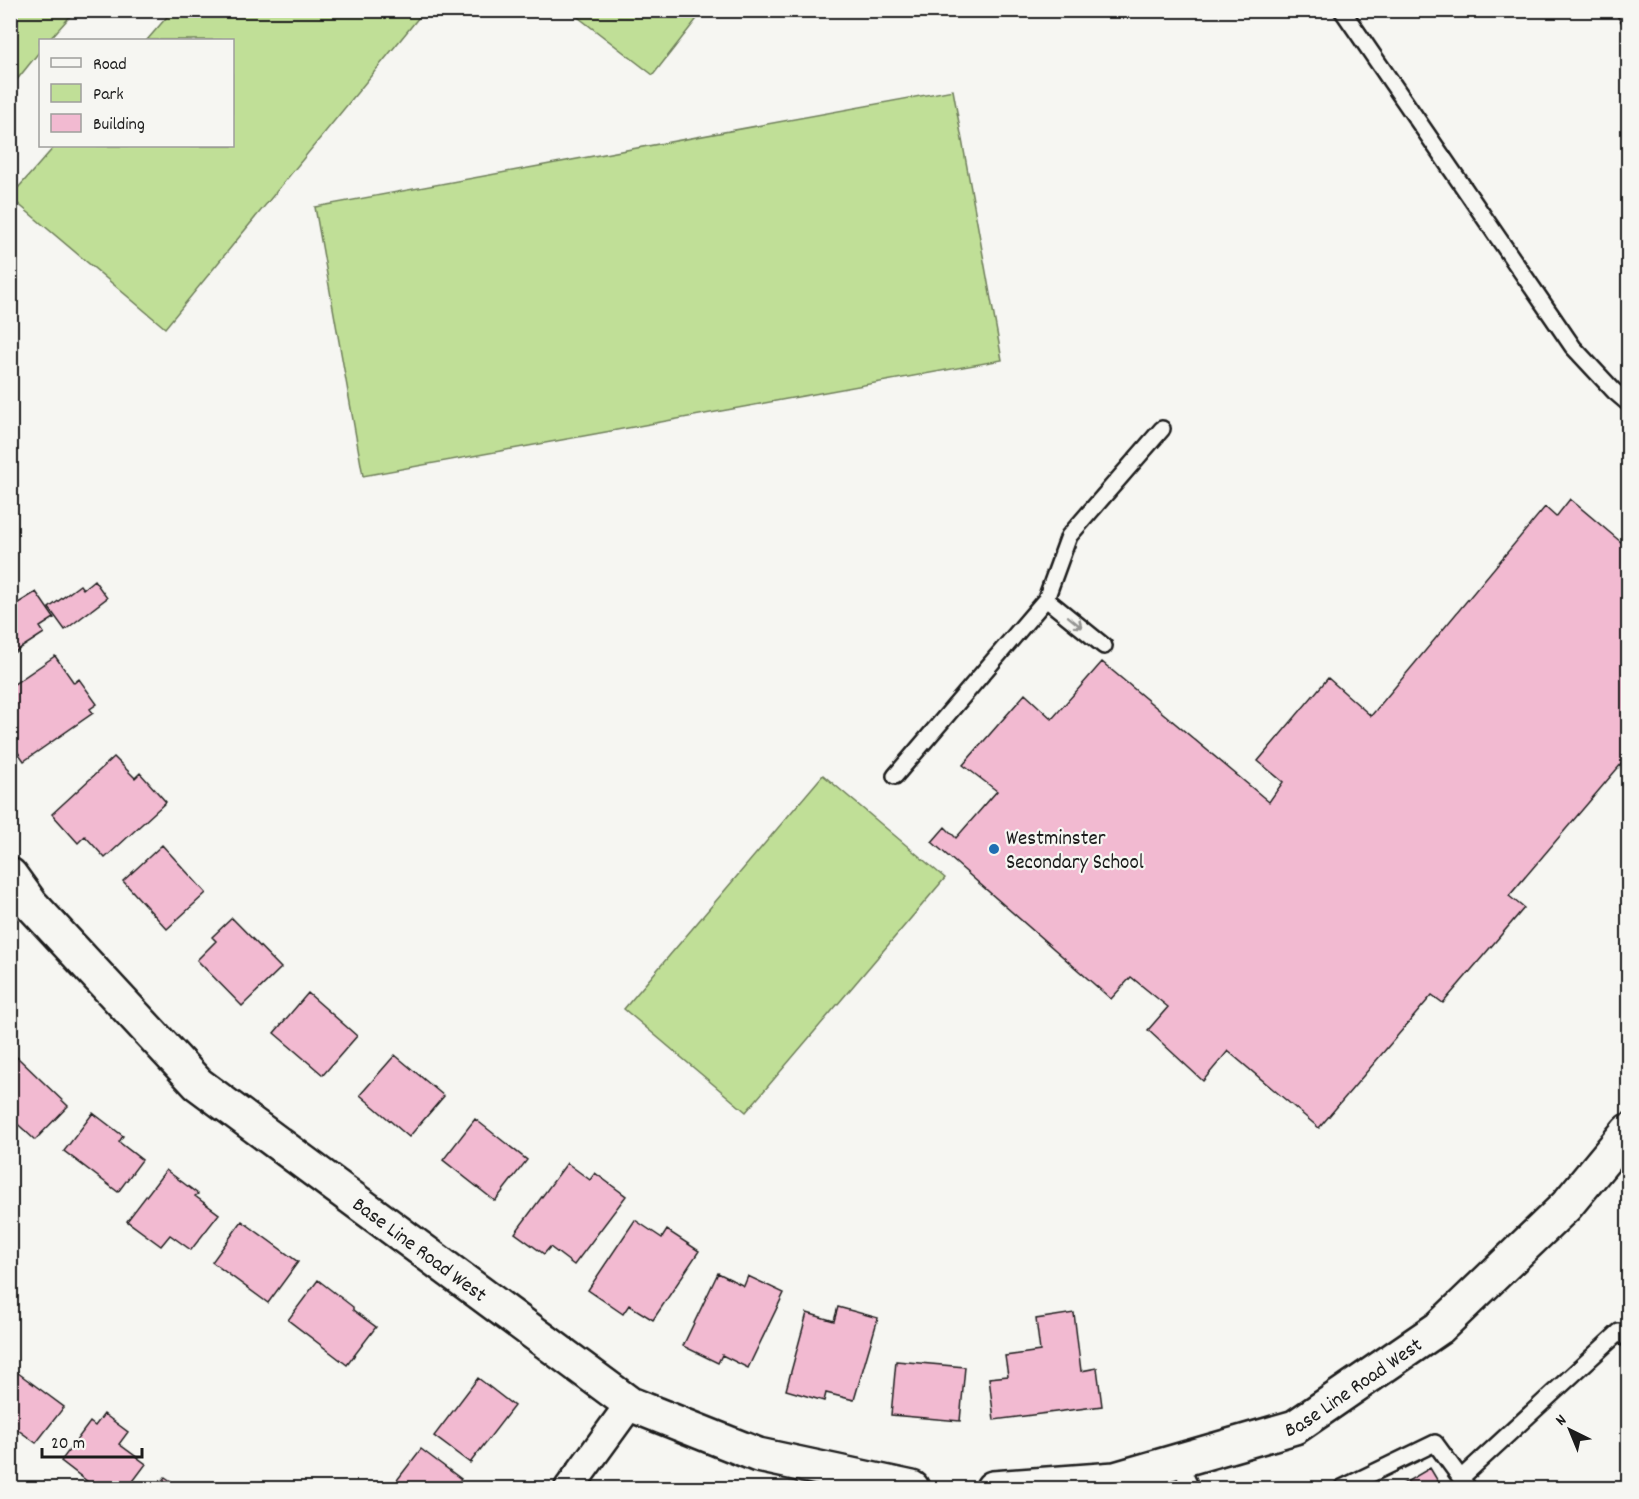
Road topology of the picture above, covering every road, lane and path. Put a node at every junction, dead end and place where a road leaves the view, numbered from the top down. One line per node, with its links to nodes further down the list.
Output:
1 (1342, 10): 2 (lane)
2 (1629, 403)
3 (1161, 429): 4 (lane)
4 (1046, 599): 5 (lane, one-way to 5); 6 (lane)
5 (1104, 646)
6 (895, 776)
7 (10, 875): 10 (street, Base Line Road West)
8 (1629, 1131): 11 (street, Base Line Road West)
9 (1629, 1339): 12 (lane)
10 (630, 1404): 13 (street); 14 (street, Base Line Road West)
11 (1185, 1475): 15 (street, Base Line Road West)
12 (1465, 1483): 16 (lane)
13 (569, 1488)
14 (912, 1488)
15 (993, 1488)
16 (1342, 1488)

